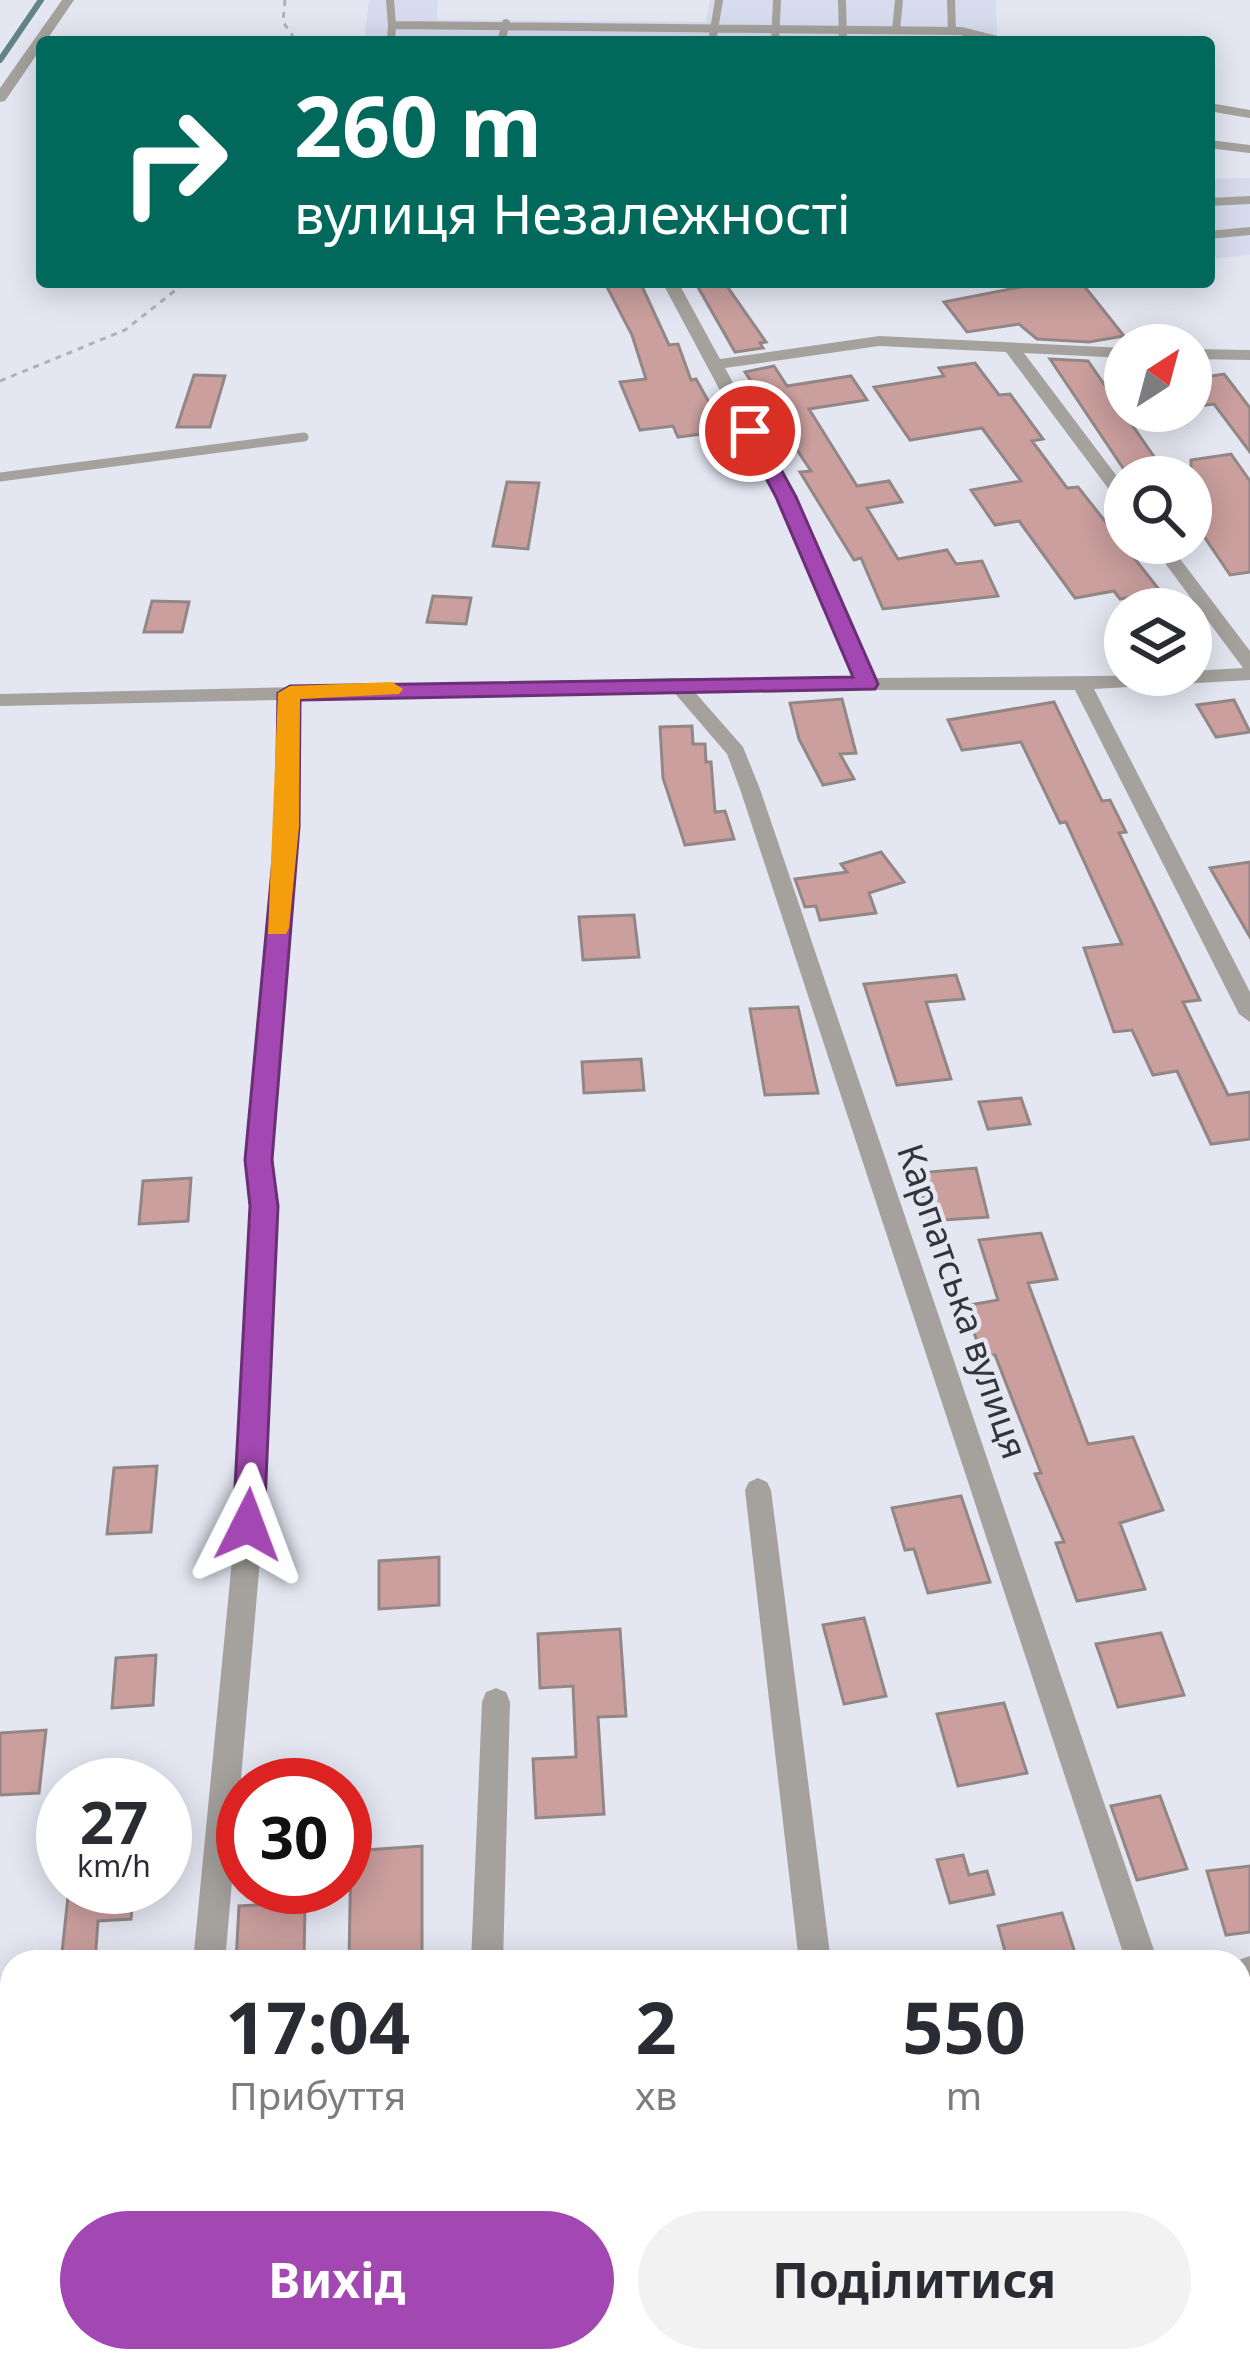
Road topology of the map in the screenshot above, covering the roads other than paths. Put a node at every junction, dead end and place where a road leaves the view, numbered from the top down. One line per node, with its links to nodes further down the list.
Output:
1 (68, 0): 18 (street)
2 (389, 0): 10 (lane)
3 (719, 0): 12 (lane)
4 (777, 0): 13 (lane)
5 (842, 0): 14 (lane)
6 (899, 0): 15 (lane)
7 (950, 0): 17 (lane)
8 (506, 23): 9 (lane); 10 (lane); 20 (lane)
9 (577, 25): 11 (lane); 21 (lane)
10 (392, 26): 19 (lane)
11 (639, 26): 12 (lane); 22 (lane)
12 (714, 28): 13 (lane); 23 (lane)
13 (775, 29): 14 (lane); 24 (lane)
14 (845, 30): 15 (lane); 25 (lane)
15 (896, 30): 16 (lane)
16 (914, 31): 17 (lane); 26 (lane)
17 (952, 31): 27 (lane)
18 (43, 36)
19 (391, 36)
20 (503, 36)
21 (575, 36)
22 (638, 36)
23 (713, 36)
24 (775, 36)
25 (844, 36)
26 (914, 36)
27 (976, 36)
28 (36, 46): 29 (street)
29 (0, 98)
30 (1215, 108): 31 (lane)
31 (1250, 114)
32 (1215, 145): 33 (lane)
33 (1250, 149)
34 (1250, 200): 35 (lane)
35 (1215, 202)
36 (1250, 231): 37 (lane)
37 (1215, 234)
38 (673, 288): 43 (street)
39 (1013, 350): 40 (street); 43 (street); 45 (street)
40 (1104, 352)
41 (1212, 354): 42 (street)
42 (1250, 355)
43 (715, 365): 51 (street)
44 (304, 437): 46 (lane)
45 (1104, 471)
46 (0, 477)
47 (1175, 564): 48 (street)
48 (1250, 664)
49 (1250, 674): 52 (street)
50 (676, 684): 51 (street); 53 (street); 62 (street, Карпатська вулиця)
51 (867, 684): 52 (street)
52 (1082, 684): 55 (street)
53 (290, 693): 54 (street); 59 (street)
54 (0, 700)
55 (1242, 974): 56 (street)
56 (1250, 1014)
57 (758, 1490): 61 (street)
58 (496, 1702): 60 (street)
59 (210, 1950)
60 (487, 1950)
61 (814, 1950)
62 (1138, 1950)

